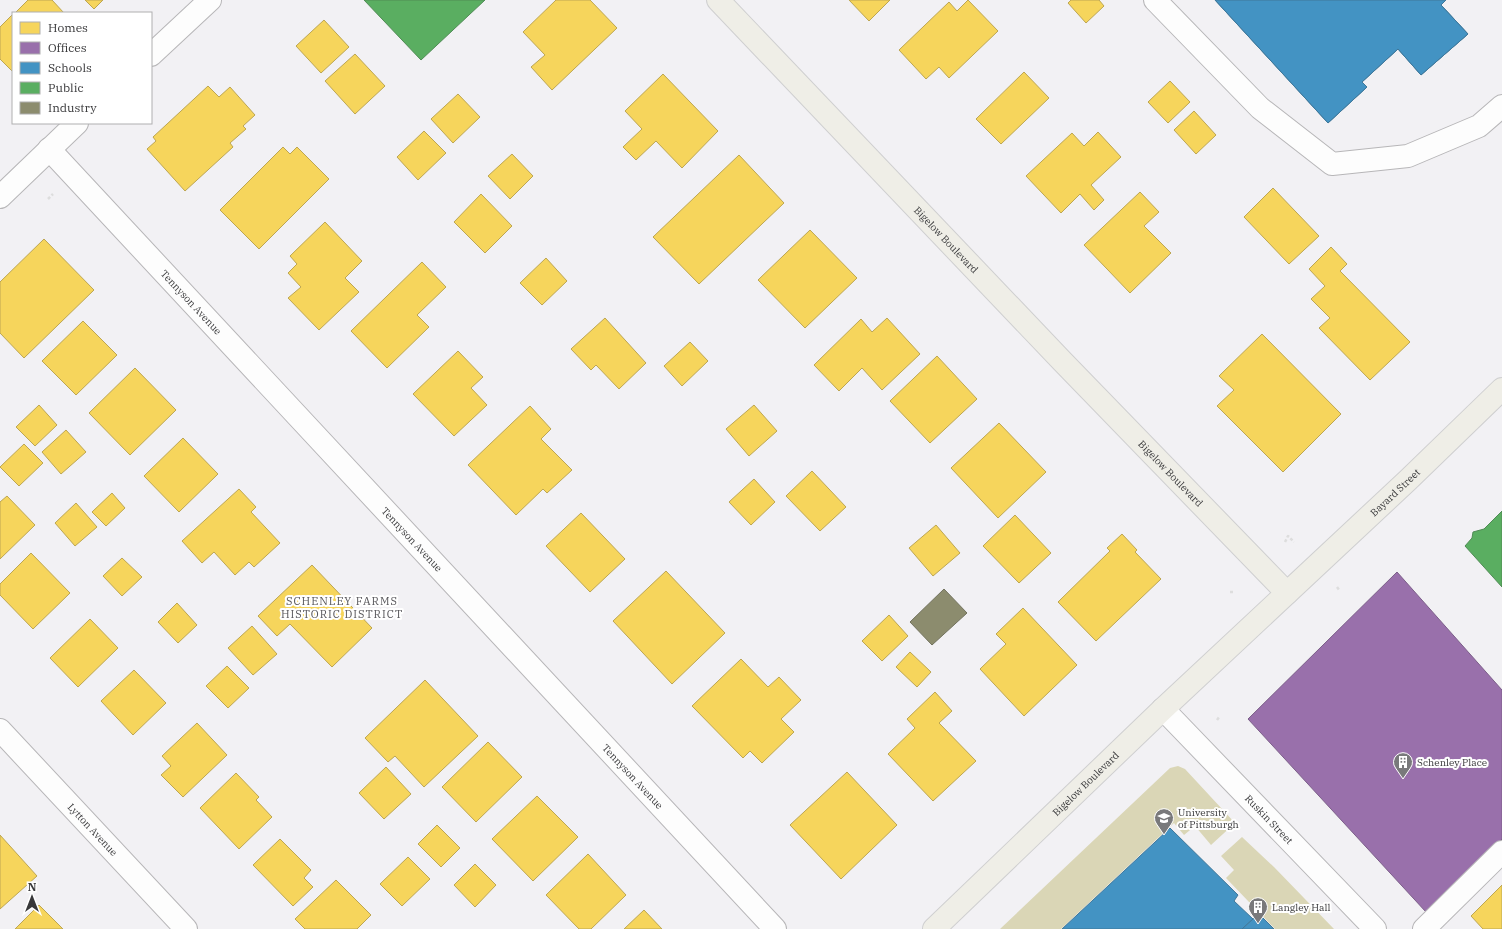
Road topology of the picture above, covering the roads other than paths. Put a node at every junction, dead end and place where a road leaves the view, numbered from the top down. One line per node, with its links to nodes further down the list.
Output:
1 (210, 0): 4 (street)
2 (718, 0): 10 (main road, Bigelow Boulevard)
3 (1154, 0): 5 (street)
4 (152, 54)
5 (1502, 106)
6 (76, 124): 7 (street)
7 (49, 149): 8 (street); 15 (street, Tennyson Avenue)
8 (0, 197)
9 (1502, 389): 10 (main road, Bayard Street)
10 (1287, 593): 11 (main road, Bigelow Boulevard)
11 (1163, 709): 16 (main road, Bigelow Boulevard); 17 (street, Ruskin Street)
12 (0, 730): 14 (street, Lytton Avenue)
13 (1502, 852): 18 (street)
14 (186, 929)
15 (775, 929)
16 (934, 929)
17 (1375, 929)
18 (1424, 929)

